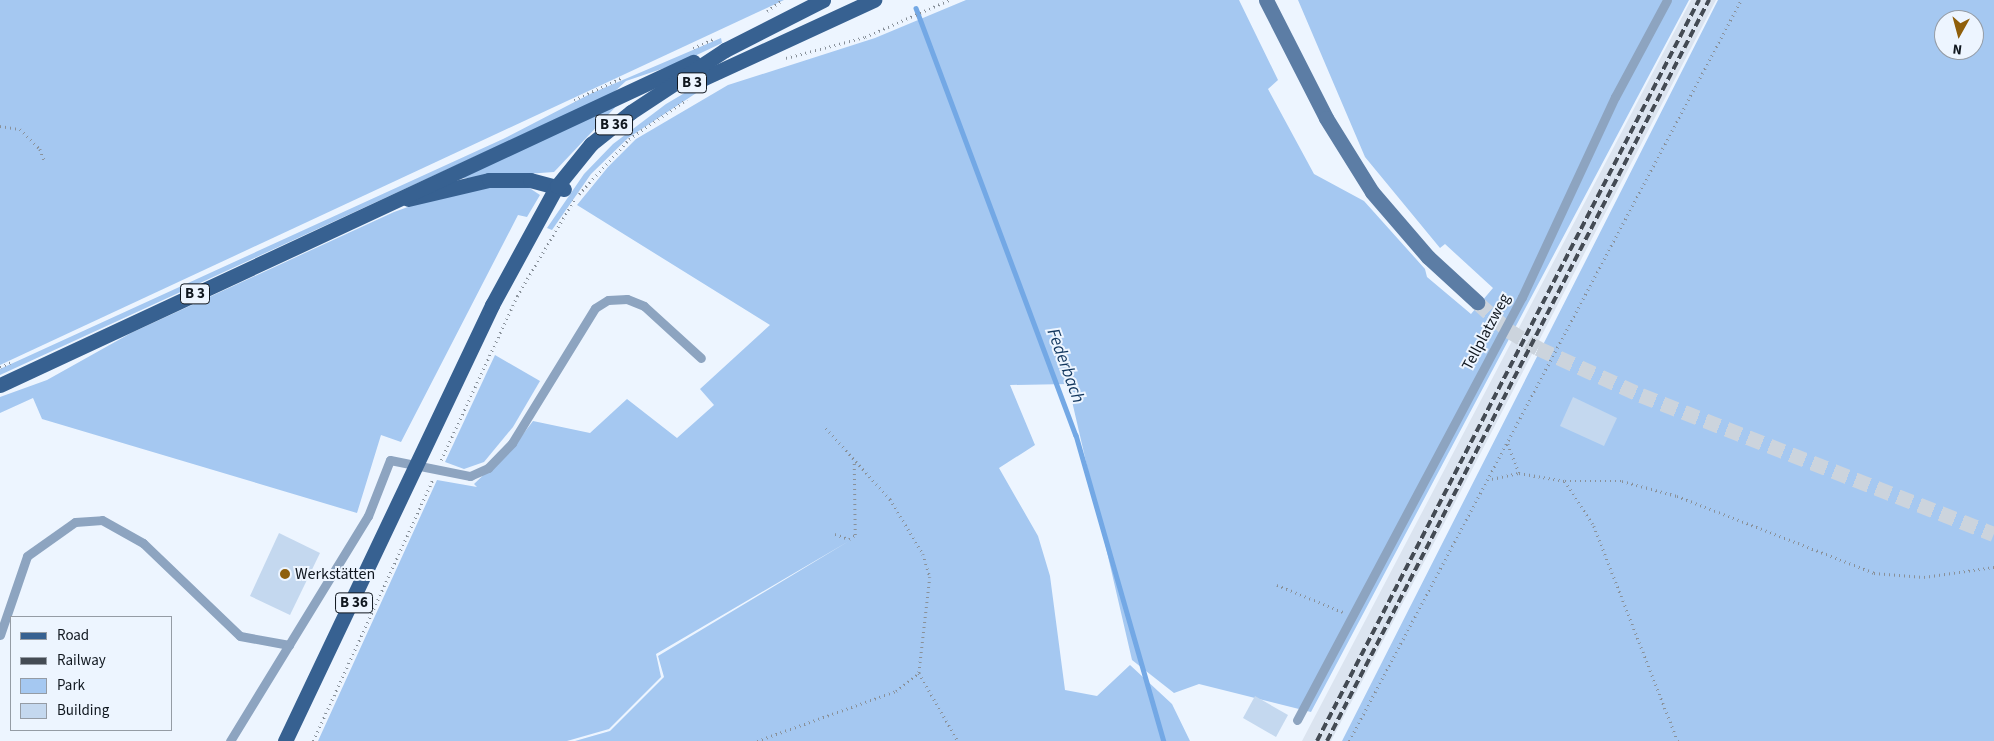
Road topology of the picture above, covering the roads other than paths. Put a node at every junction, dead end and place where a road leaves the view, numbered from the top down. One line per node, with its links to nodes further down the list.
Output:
1 (823, 0): 5 (main road, B 3)
2 (874, 0): 6 (main road, B 3)
3 (1667, 0): 14 (lane, Tellplatzweg)
4 (1270, 4): 8 (main road)
5 (725, 50): 6 (main road, B 36); 7 (main road, B 3)
6 (561, 188): 7 (main road, B 3); 11 (main road, B 36)
7 (390, 204): 10 (main road, B 3)
8 (1476, 302)
9 (701, 358): 11 (lane)
10 (0, 384)
11 (419, 464): 13 (lane); 16 (main road, B 36)
12 (0, 635): 13 (lane)
13 (289, 645): 15 (lane)
14 (1297, 720)
15 (230, 741)
16 (286, 741)

